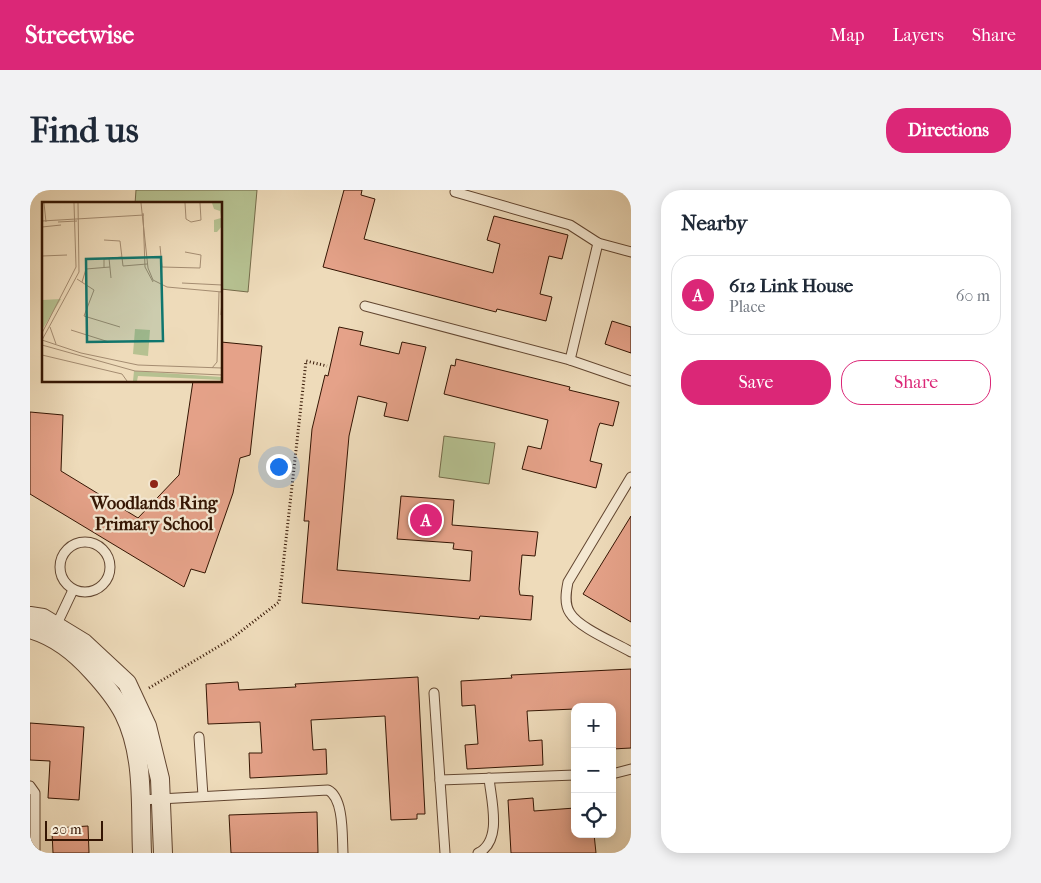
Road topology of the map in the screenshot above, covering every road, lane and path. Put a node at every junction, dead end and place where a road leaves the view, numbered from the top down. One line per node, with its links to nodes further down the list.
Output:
1 (455, 192): 2 (lane)
2 (598, 243): 3 (lane); 5 (lane)
3 (631, 252)
4 (365, 306): 5 (lane)
5 (570, 360): 7 (lane)
6 (327, 366): 14 (path)
7 (631, 381)
8 (631, 477): 13 (lane)
9 (74, 590): 9 (lane); 11 (lane)
10 (30, 616): 11 (street)
11 (56, 626): 24 (street)
12 (30, 629): 25 (street)
13 (631, 652)
14 (148, 688)
15 (434, 693): 21 (lane)
16 (199, 737): 23 (lane)
17 (631, 769): 18 (lane)
18 (616, 773)
19 (571, 775): 20 (lane)
20 (489, 778): 21 (lane); 31 (lane)
21 (440, 780): 30 (lane)
22 (30, 786): 26 (lane)
23 (203, 796): 24 (lane); 29 (lane)
24 (162, 799): 25 (lane); 28 (street)
25 (141, 800): 27 (street)
26 (35, 853)
27 (142, 853)
28 (163, 853)
29 (343, 853)
30 (445, 853)
31 (478, 853)

